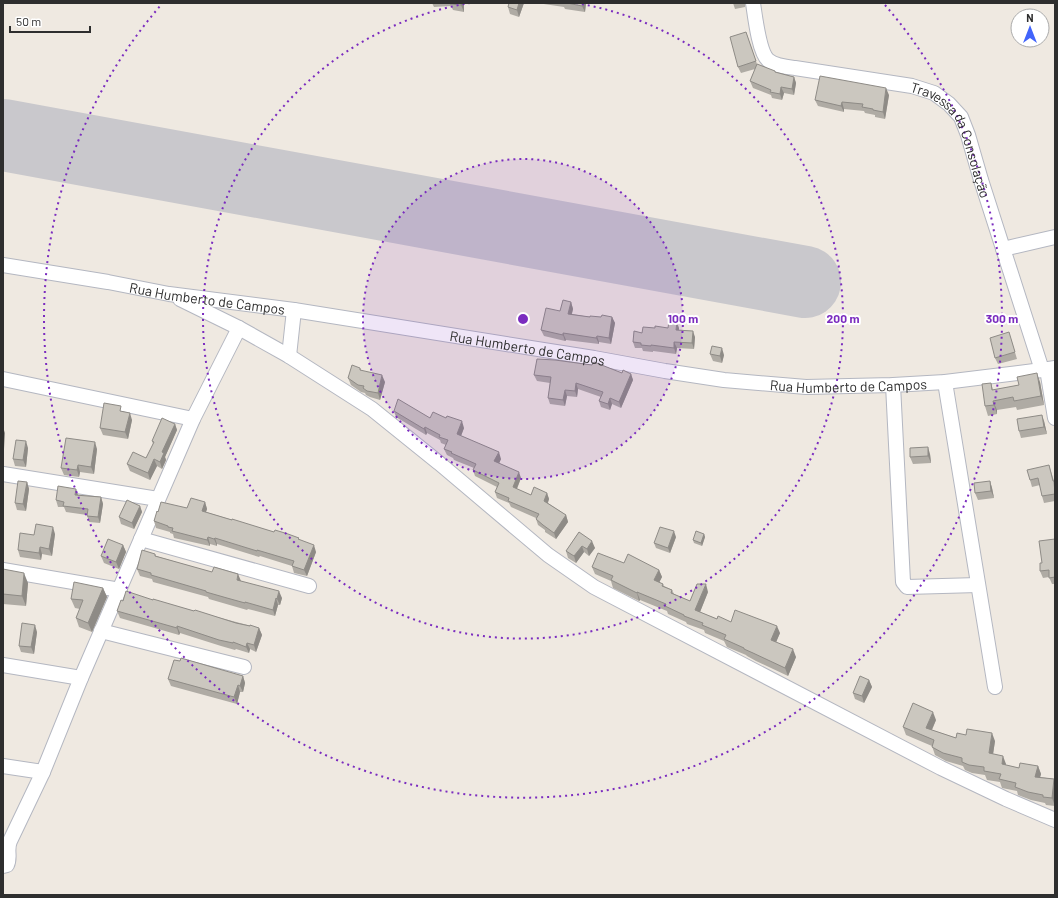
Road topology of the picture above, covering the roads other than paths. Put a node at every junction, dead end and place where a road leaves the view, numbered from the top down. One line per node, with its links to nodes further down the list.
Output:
1 (753, 3): 3 (street, Travessa da Consolação)
2 (1055, 237): 3 (street)
3 (1002, 249): 9 (street, Travessa da Consolação)
4 (3, 265): 5 (street, Rua Humberto de Campos)
5 (169, 294): 6 (street, Rua Humberto de Campos); 7 (street)
6 (294, 310): 8 (street); 12 (street, Rua Humberto de Campos)
7 (239, 328): 8 (street); 13 (street)
8 (289, 356): 29 (street)
9 (1048, 369): 11 (street, Rua Humberto de Campos); 14 (street, Travessa da Consolação)
10 (3, 380): 13 (street)
11 (945, 382): 12 (street, Rua Humberto de Campos); 19 (street)
12 (893, 385): 19 (street)
13 (193, 418): 16 (street)
14 (1055, 418)
15 (3, 474): 16 (street)
16 (158, 499): 17 (street)
17 (141, 539): 20 (street); 21 (street)
18 (3, 570): 21 (street)
19 (978, 585): 26 (street)
20 (309, 586)
21 (120, 590): 22 (street)
22 (102, 631): 24 (street); 25 (street)
23 (3, 665): 25 (street)
24 (244, 667)
25 (81, 678): 28 (street)
26 (995, 687)
27 (3, 766): 28 (street)
28 (43, 772): 30 (street)
29 (1055, 820)
30 (3, 866)

